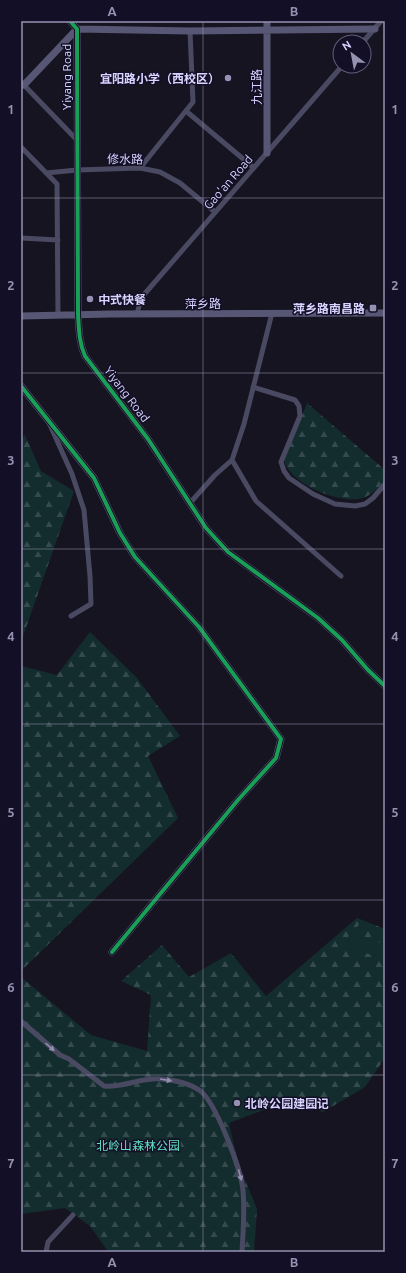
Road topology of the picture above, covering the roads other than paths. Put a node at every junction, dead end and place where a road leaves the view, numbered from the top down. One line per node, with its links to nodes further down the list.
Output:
1 (70, 21): 4 (street, Yiyang Road)
2 (267, 21): 6 (street, 九江路)
3 (381, 21): 5 (street)
4 (77, 29): 7 (street); 10 (street); 12 (street, Yiyang Road)
5 (375, 29): 6 (street); 8 (street)
6 (267, 30): 7 (street); 14 (street, 九江路)
7 (190, 31): 11 (street)
8 (370, 34)
9 (335, 74): 14 (street, Gao'an Road)
10 (22, 84): 12 (street)
11 (186, 111): 15 (street); 16 (street)
12 (76, 139): 17 (street, Yiyang Road)
13 (21, 147): 18 (street)
14 (267, 153): 16 (street, Gao'an Road)
15 (140, 168): 17 (street, 修水路); 19 (street, 修水路)
16 (254, 168): 19 (street, Gao'an Road)
17 (77, 170): 18 (street, 修水路); 24 (street, Yiyang Road)
18 (46, 173): 21 (street)
19 (216, 212): 25 (street, Gao'an Road)
20 (21, 238): 21 (street)
21 (58, 240): 26 (street)
22 (272, 313): 23 (street, 萍乡路); 25 (street, 萍乡路); 29 (street)
23 (385, 313)
24 (78, 314): 25 (street, 萍乡路); 26 (street, 萍乡路); 33 (street, Yiyang Road)
25 (137, 314)
26 (58, 315): 27 (street, 萍乡路)
27 (21, 316)
28 (21, 386): 30 (street)
29 (253, 387): 31 (street); 32 (street)
30 (47, 419): 35 (street); 37 (street)
31 (232, 460): 33 (street); 34 (street)
32 (385, 484)
33 (190, 503): 36 (street, Yiyang Road)
34 (341, 576)
35 (71, 616)
36 (385, 686)
37 (112, 952)
38 (21, 1021): 41 (street, one-way to 41)
39 (73, 1215): 40 (street)
40 (46, 1252)
41 (242, 1252)

